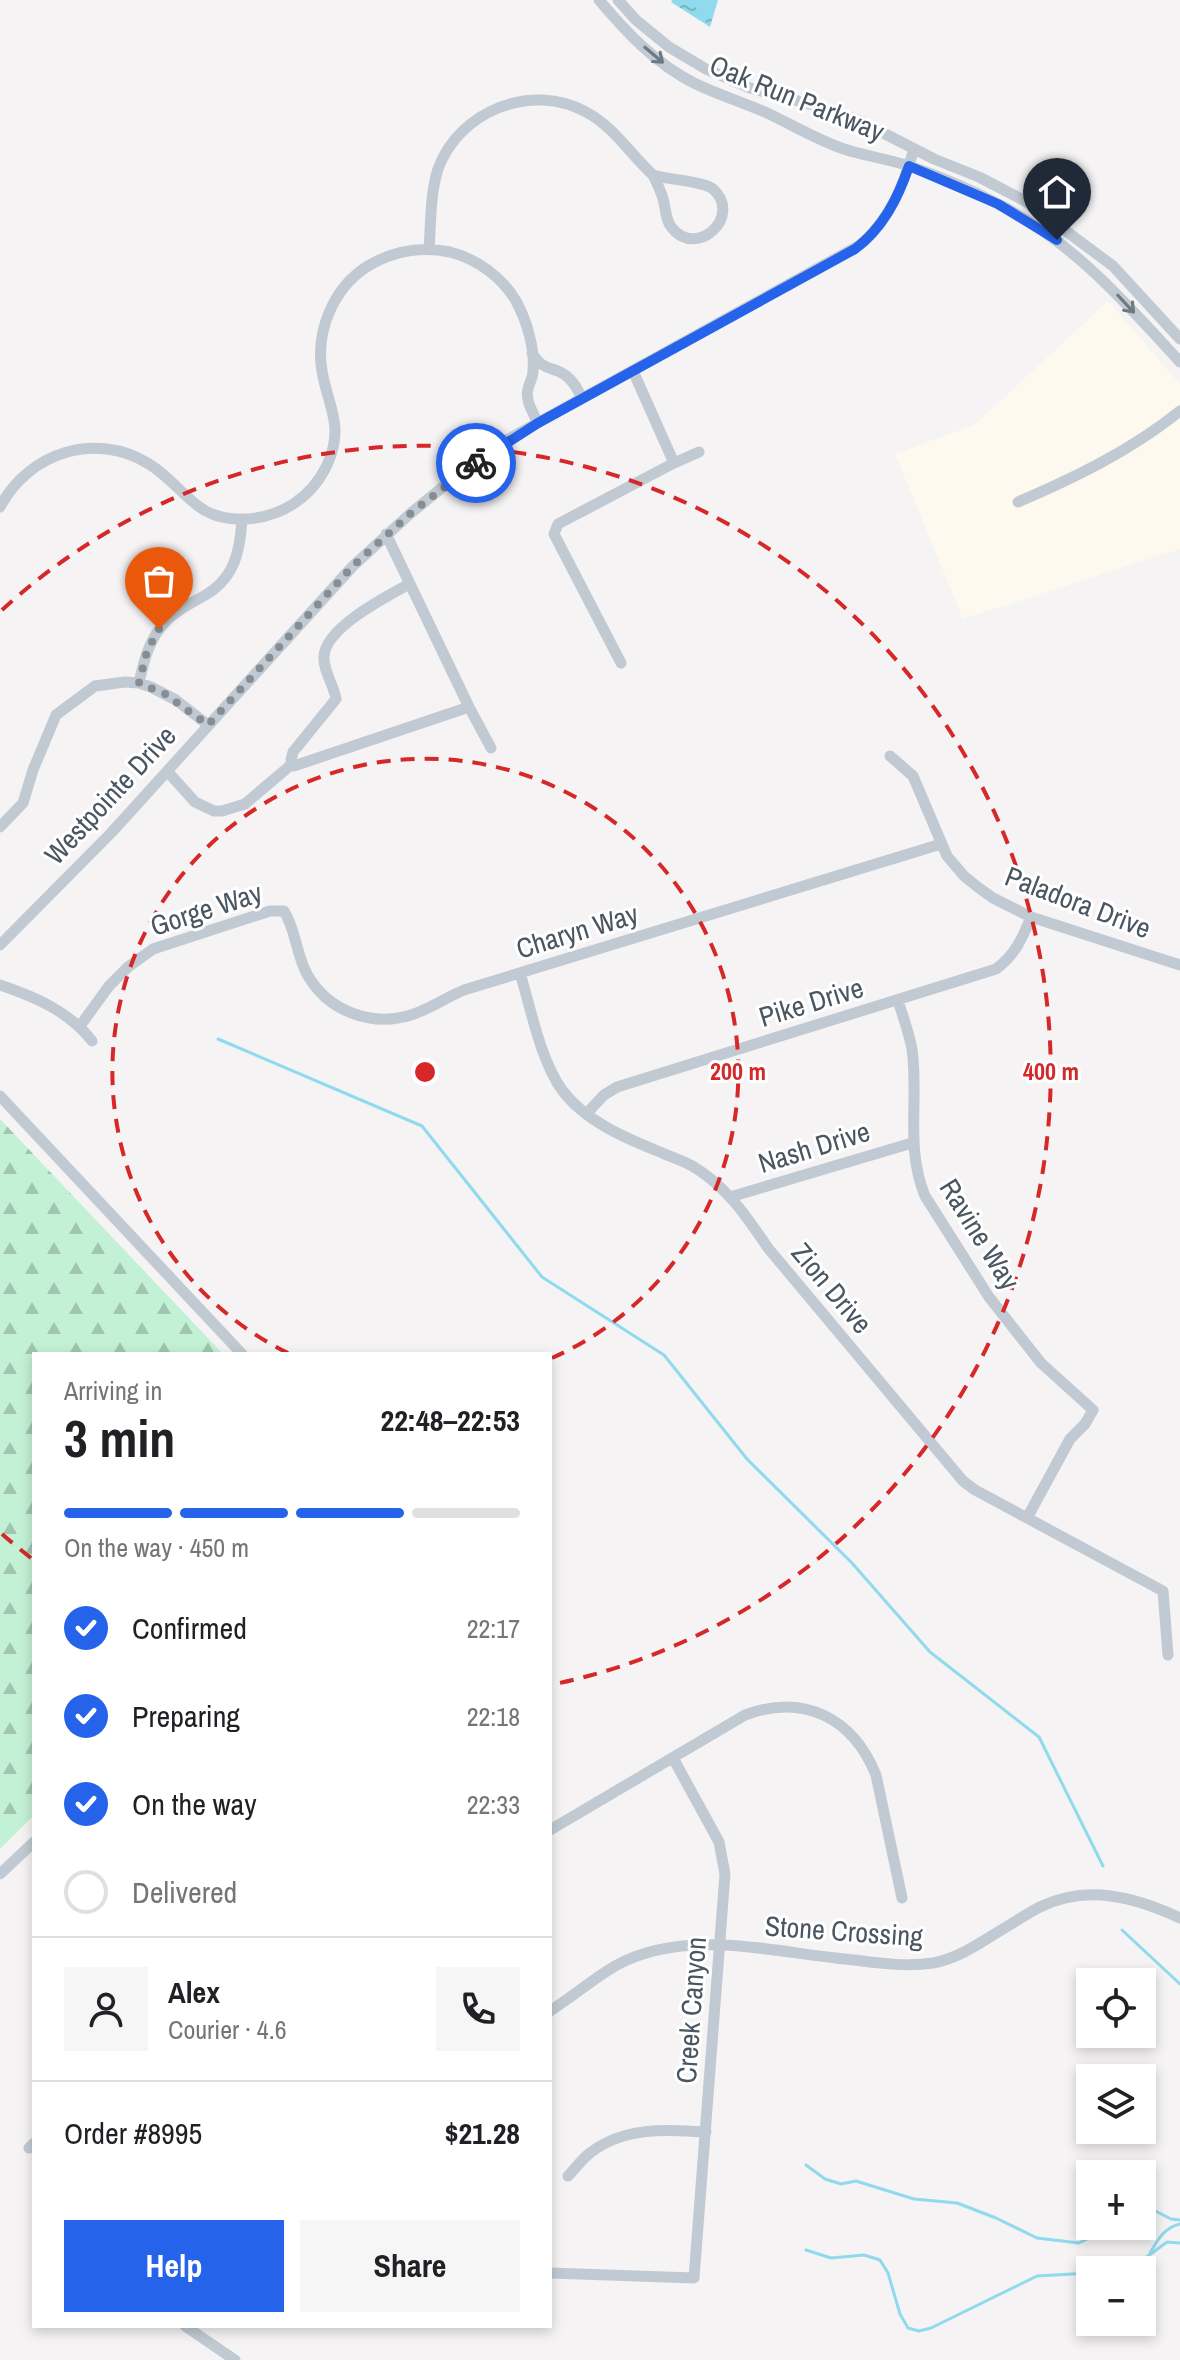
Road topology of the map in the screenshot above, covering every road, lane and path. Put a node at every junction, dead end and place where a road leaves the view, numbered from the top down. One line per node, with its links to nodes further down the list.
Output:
1 (599, 0): 4 (street, Oak Run Parkway, one-way to 4)
2 (618, 0): 3 (street, Oak Run Parkway)
3 (914, 149): 4 (street, Westpointe Drive); 7 (street, Oak Run Parkway)
4 (909, 166): 9 (street, Oak Run Parkway, one-way to 9); 11 (street, Westpointe Drive)
5 (653, 175): 5 (street); 6 (street)
6 (429, 249): 8 (street); 20 (street)
7 (1180, 339)
8 (532, 352): 10 (street); 12 (street)
9 (1180, 362)
10 (549, 370): 12 (street); 13 (street)
11 (633, 371): 13 (street, Westpointe Drive); 17 (street)
12 (531, 380): 15 (street)
13 (582, 398): 15 (street, Westpointe Drive)
14 (1180, 411): 18 (street)
15 (538, 423): 21 (street, Westpointe Drive)
16 (699, 452): 17 (street)
17 (674, 463): 23 (street)
18 (1018, 502)
19 (0, 507): 20 (street)
20 (242, 519): 24 (street)
21 (386, 534): 22 (street); 26 (street, Westpointe Drive)
22 (409, 584): 25 (street); 29 (street)
23 (621, 663)
24 (139, 683): 26 (street); 31 (street)
25 (469, 707): 27 (street); 29 (street)
26 (208, 725): 30 (street, Westpointe Drive)
27 (491, 748)
28 (890, 756): 32 (street, Paladora Drive)
29 (292, 764): 30 (street)
30 (167, 771): 35 (street, Westpointe Drive)
31 (0, 827)
32 (941, 844): 34 (street, Paladora Drive); 37 (street, Charyn Way)
33 (284, 911): 37 (street, Charyn Way); 40 (street, Gorge Way)
34 (1031, 917): 36 (street, Paladora Drive); 39 (street, Pike Drive)
35 (0, 945)
36 (1180, 965)
37 (520, 973): 43 (street, Zion Drive)
38 (0, 985): 40 (street)
39 (898, 1001): 43 (street, Pike Drive); 44 (street, Ravine Way)
40 (80, 1026): 41 (street)
41 (92, 1041)
42 (0, 1096): 46 (street)
43 (587, 1113): 45 (street, Zion Drive)
44 (912, 1143): 45 (street, Nash Drive); 47 (street, Ravine Way)
45 (730, 1197): 47 (street, Zion Drive)
46 (240, 1352)
47 (1027, 1518): 48 (street, Zion Drive)
48 (1168, 1655)
49 (673, 1758): 50 (street); 53 (street); 55 (street, Creek Canyon)
50 (552, 1829)
51 (32, 1844): 52 (street)
52 (0, 1874)
53 (902, 1898)
54 (1180, 1918): 55 (street, Stone Crossing)
55 (720, 1944): 56 (street, Stone Crossing); 57 (street, Creek Canyon)
56 (552, 2010)
57 (706, 2132): 58 (street); 59 (street, Creek Canyon)
58 (568, 2176)
59 (552, 2273)
60 (188, 2328): 61 (street)
61 (235, 2360)

